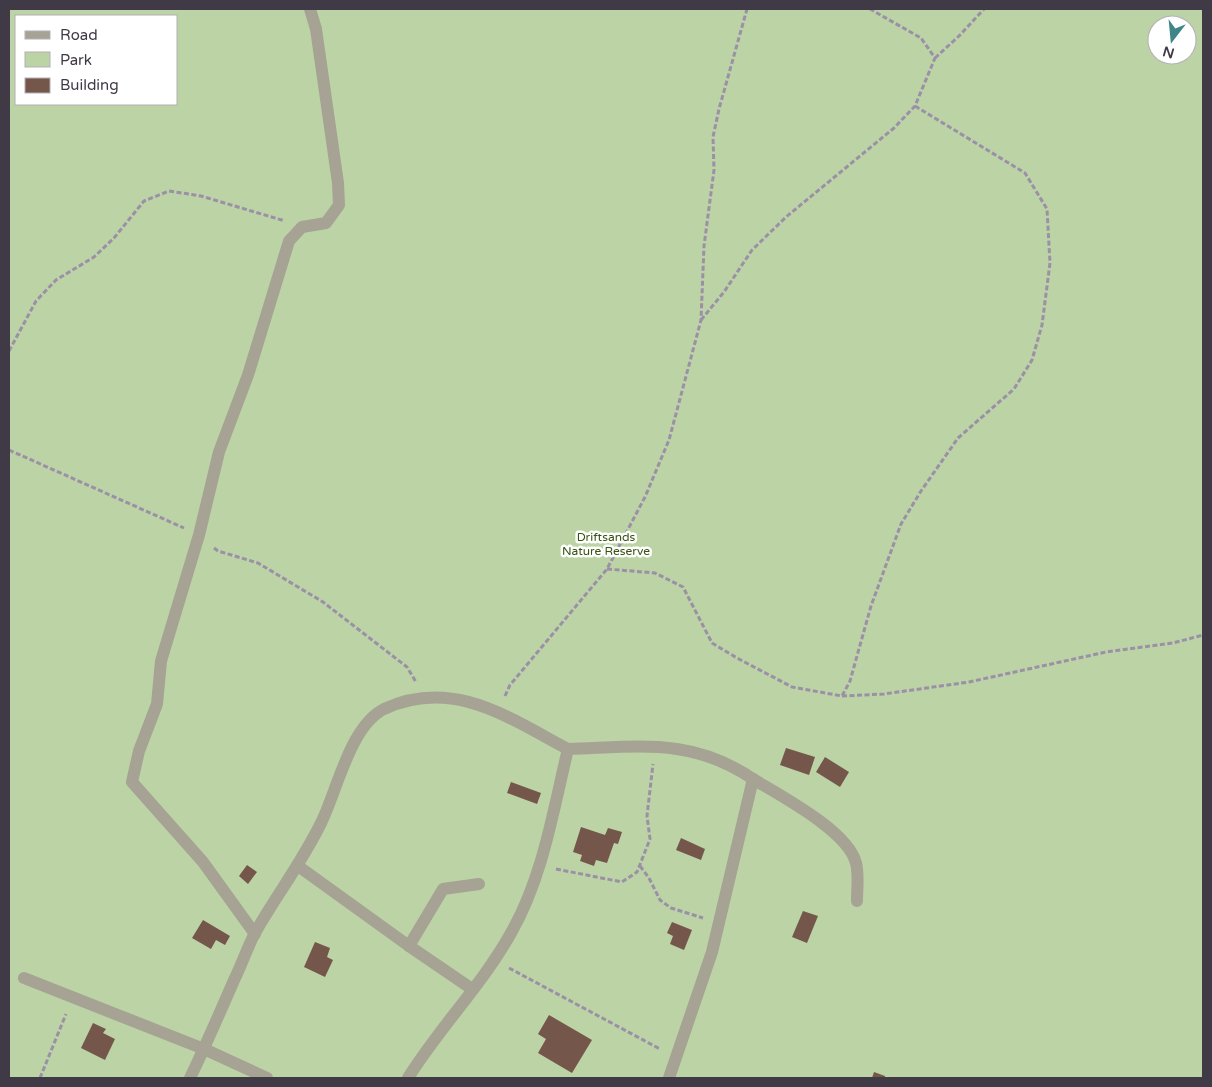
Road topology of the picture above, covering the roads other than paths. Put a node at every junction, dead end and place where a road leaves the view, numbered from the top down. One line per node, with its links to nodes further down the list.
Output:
1 (310, 9): 7 (street)
2 (568, 749): 3 (street); 4 (street); 10 (street)
3 (753, 779): 6 (street); 15 (street)
4 (298, 866): 7 (street); 8 (street)
5 (479, 884): 8 (street)
6 (857, 901)
7 (255, 934): 11 (street)
8 (409, 946): 10 (street)
9 (24, 978): 11 (street)
10 (472, 989): 14 (street)
11 (204, 1049): 12 (street); 13 (street)
12 (190, 1078)
13 (267, 1078)
14 (408, 1078)
15 (669, 1078)

